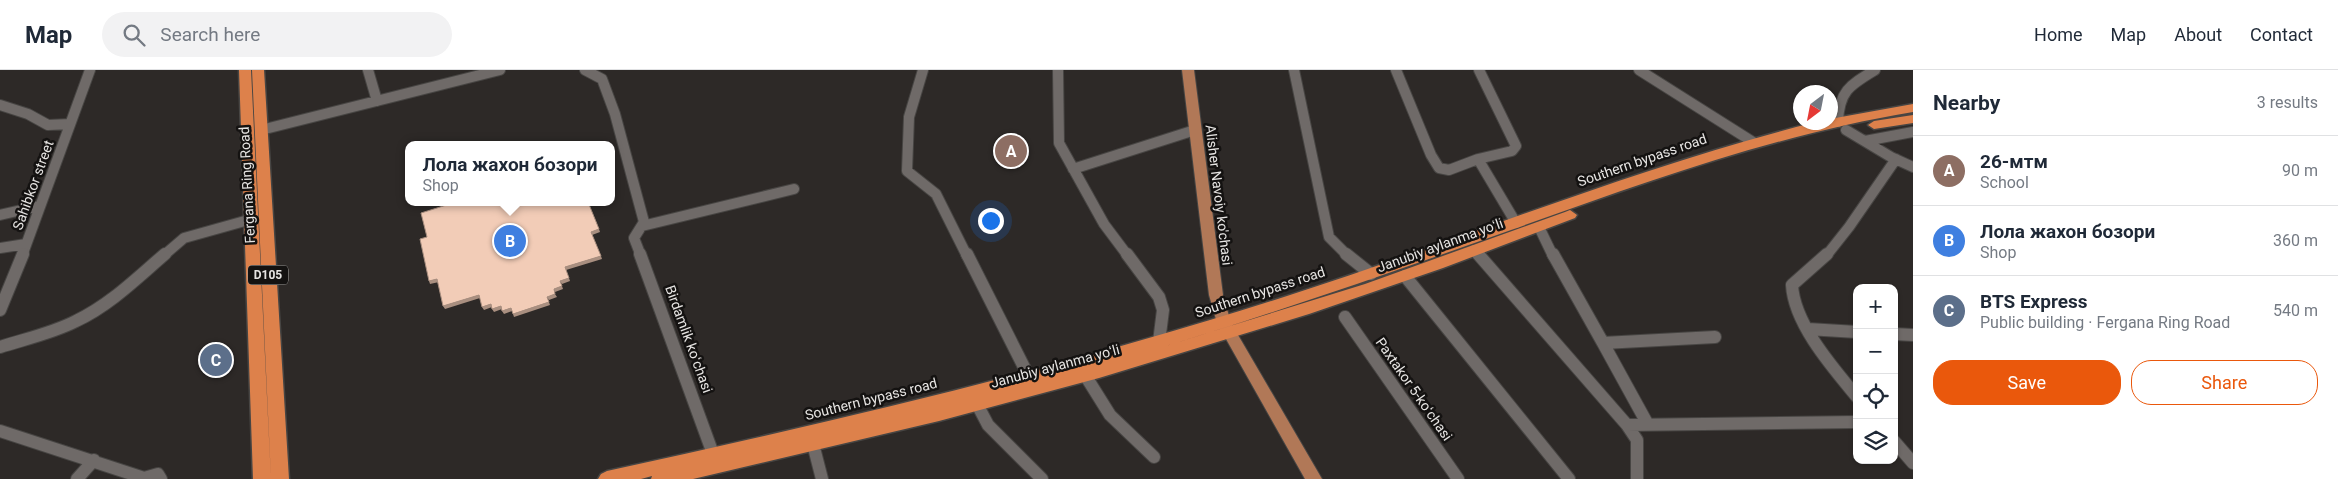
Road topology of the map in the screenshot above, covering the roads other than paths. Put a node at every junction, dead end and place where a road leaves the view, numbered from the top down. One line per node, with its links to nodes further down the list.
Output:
1 (90, 70): 19 (street, Sahibkor street)
2 (245, 70): 33 (highway, Fergana Ring Road / D105)
3 (258, 70): 21 (highway, Fergana Ring Road / D105)
4 (368, 70): 15 (street)
5 (500, 70): 15 (street)
6 (585, 70): 35 (street, Birdamlik koʻchasi)
7 (923, 70): 54 (street)
8 (1058, 70): 29 (street)
9 (1188, 70): 22 (main road, Alisher Navoiy ko'chasi)
10 (1294, 70): 40 (street)
11 (1396, 70): 26 (street)
12 (1479, 70): 26 (street)
13 (1639, 70): 25 (street)
14 (1875, 70): 20 (street)
15 (377, 101): 21 (street)
16 (0, 105): 19 (street)
17 (1913, 108): 20 (highway, Southern bypass road)
18 (1913, 119): 20 (highway, Janubiy aylanma yoʻli)
19 (70, 124): 31 (street, Sahibkor street)
20 (1842, 126): 24 (street); 25 (highway, Southern bypass road); 36 (highway, Janubiy aylanma yoʻli)
21 (261, 130): 70 (highway, Fergana Ring Road / D105)
22 (1195, 130): 29 (street); 44 (main road, Alisher Navoiy ko'chasi)
23 (1913, 132): 24 (street)
24 (1865, 141): 27 (street)
25 (1752, 142): 34 (highway, Southern bypass road)
26 (1478, 159): 34 (street)
27 (1896, 159): 28 (street); 45 (street)
28 (1912, 165)
29 (1073, 169): 50 (street)
30 (794, 188): 35 (street)
31 (39, 206): 32 (street); 37 (street, Sahibkor street)
32 (0, 214)
33 (252, 219): 52 (street); 69 (highway, Fergana Ring Road / D105)
34 (1516, 223): 40 (highway, Southern bypass road)
35 (642, 226): 66 (street, Birdamlik koʻchasi)
36 (1539, 226): 39 (highway, Janubiy aylanma yoʻli); 51 (street)
37 (26, 244): 38 (street); 42 (street, Sahibkor street)
38 (0, 248)
39 (1474, 250): 41 (highway, Janubiy aylanma yoʻli); 59 (street)
40 (1371, 274): 44 (highway, Southern bypass road)
41 (1405, 276): 44 (highway, Janubiy aylanma yoʻli); 77 (street)
42 (0, 310)
43 (1345, 317): 76 (street, Paxtakor 5-koʻchasi)
44 (1227, 328): 50 (highway, Southern bypass road); 53 (highway, Janubiy aylanma yoʻli); 75 (main road, Alisher Navoiy ko'chasi)
45 (1808, 329): 46 (street); 55 (street)
46 (1853, 332)
47 (1898, 334): 48 (street)
48 (1913, 335)
49 (1715, 337): 51 (street)
50 (1159, 342): 54 (highway, Southern bypass road)
51 (1603, 343): 58 (street)
52 (0, 347)
53 (1085, 375): 56 (highway, Janubiy aylanma yoʻli); 64 (street)
54 (1030, 378): 66 (highway, Southern bypass road)
55 (1853, 392)
56 (977, 404): 61 (highway, Janubiy aylanma yoʻli); 74 (street)
57 (1853, 422): 58 (street)
58 (1647, 423): 59 (street)
59 (1627, 425): 78 (street)
60 (0, 431): 65 (street)
61 (813, 444): 66 (highway, Southern bypass road); 73 (street)
62 (1898, 445): 63 (street)
63 (1910, 456)
64 (1154, 457)
65 (94, 460): 67 (street); 68 (street)
66 (715, 461): 71 (highway, Southern bypass road); 72 (highway, Southern bypass road)
67 (77, 479)
68 (161, 479)
69 (262, 479)
70 (280, 479)
71 (608, 479)
72 (660, 479)
73 (822, 479)
74 (1042, 479)
75 (1314, 479)
76 (1458, 479)
77 (1569, 479)
78 (1637, 479)

